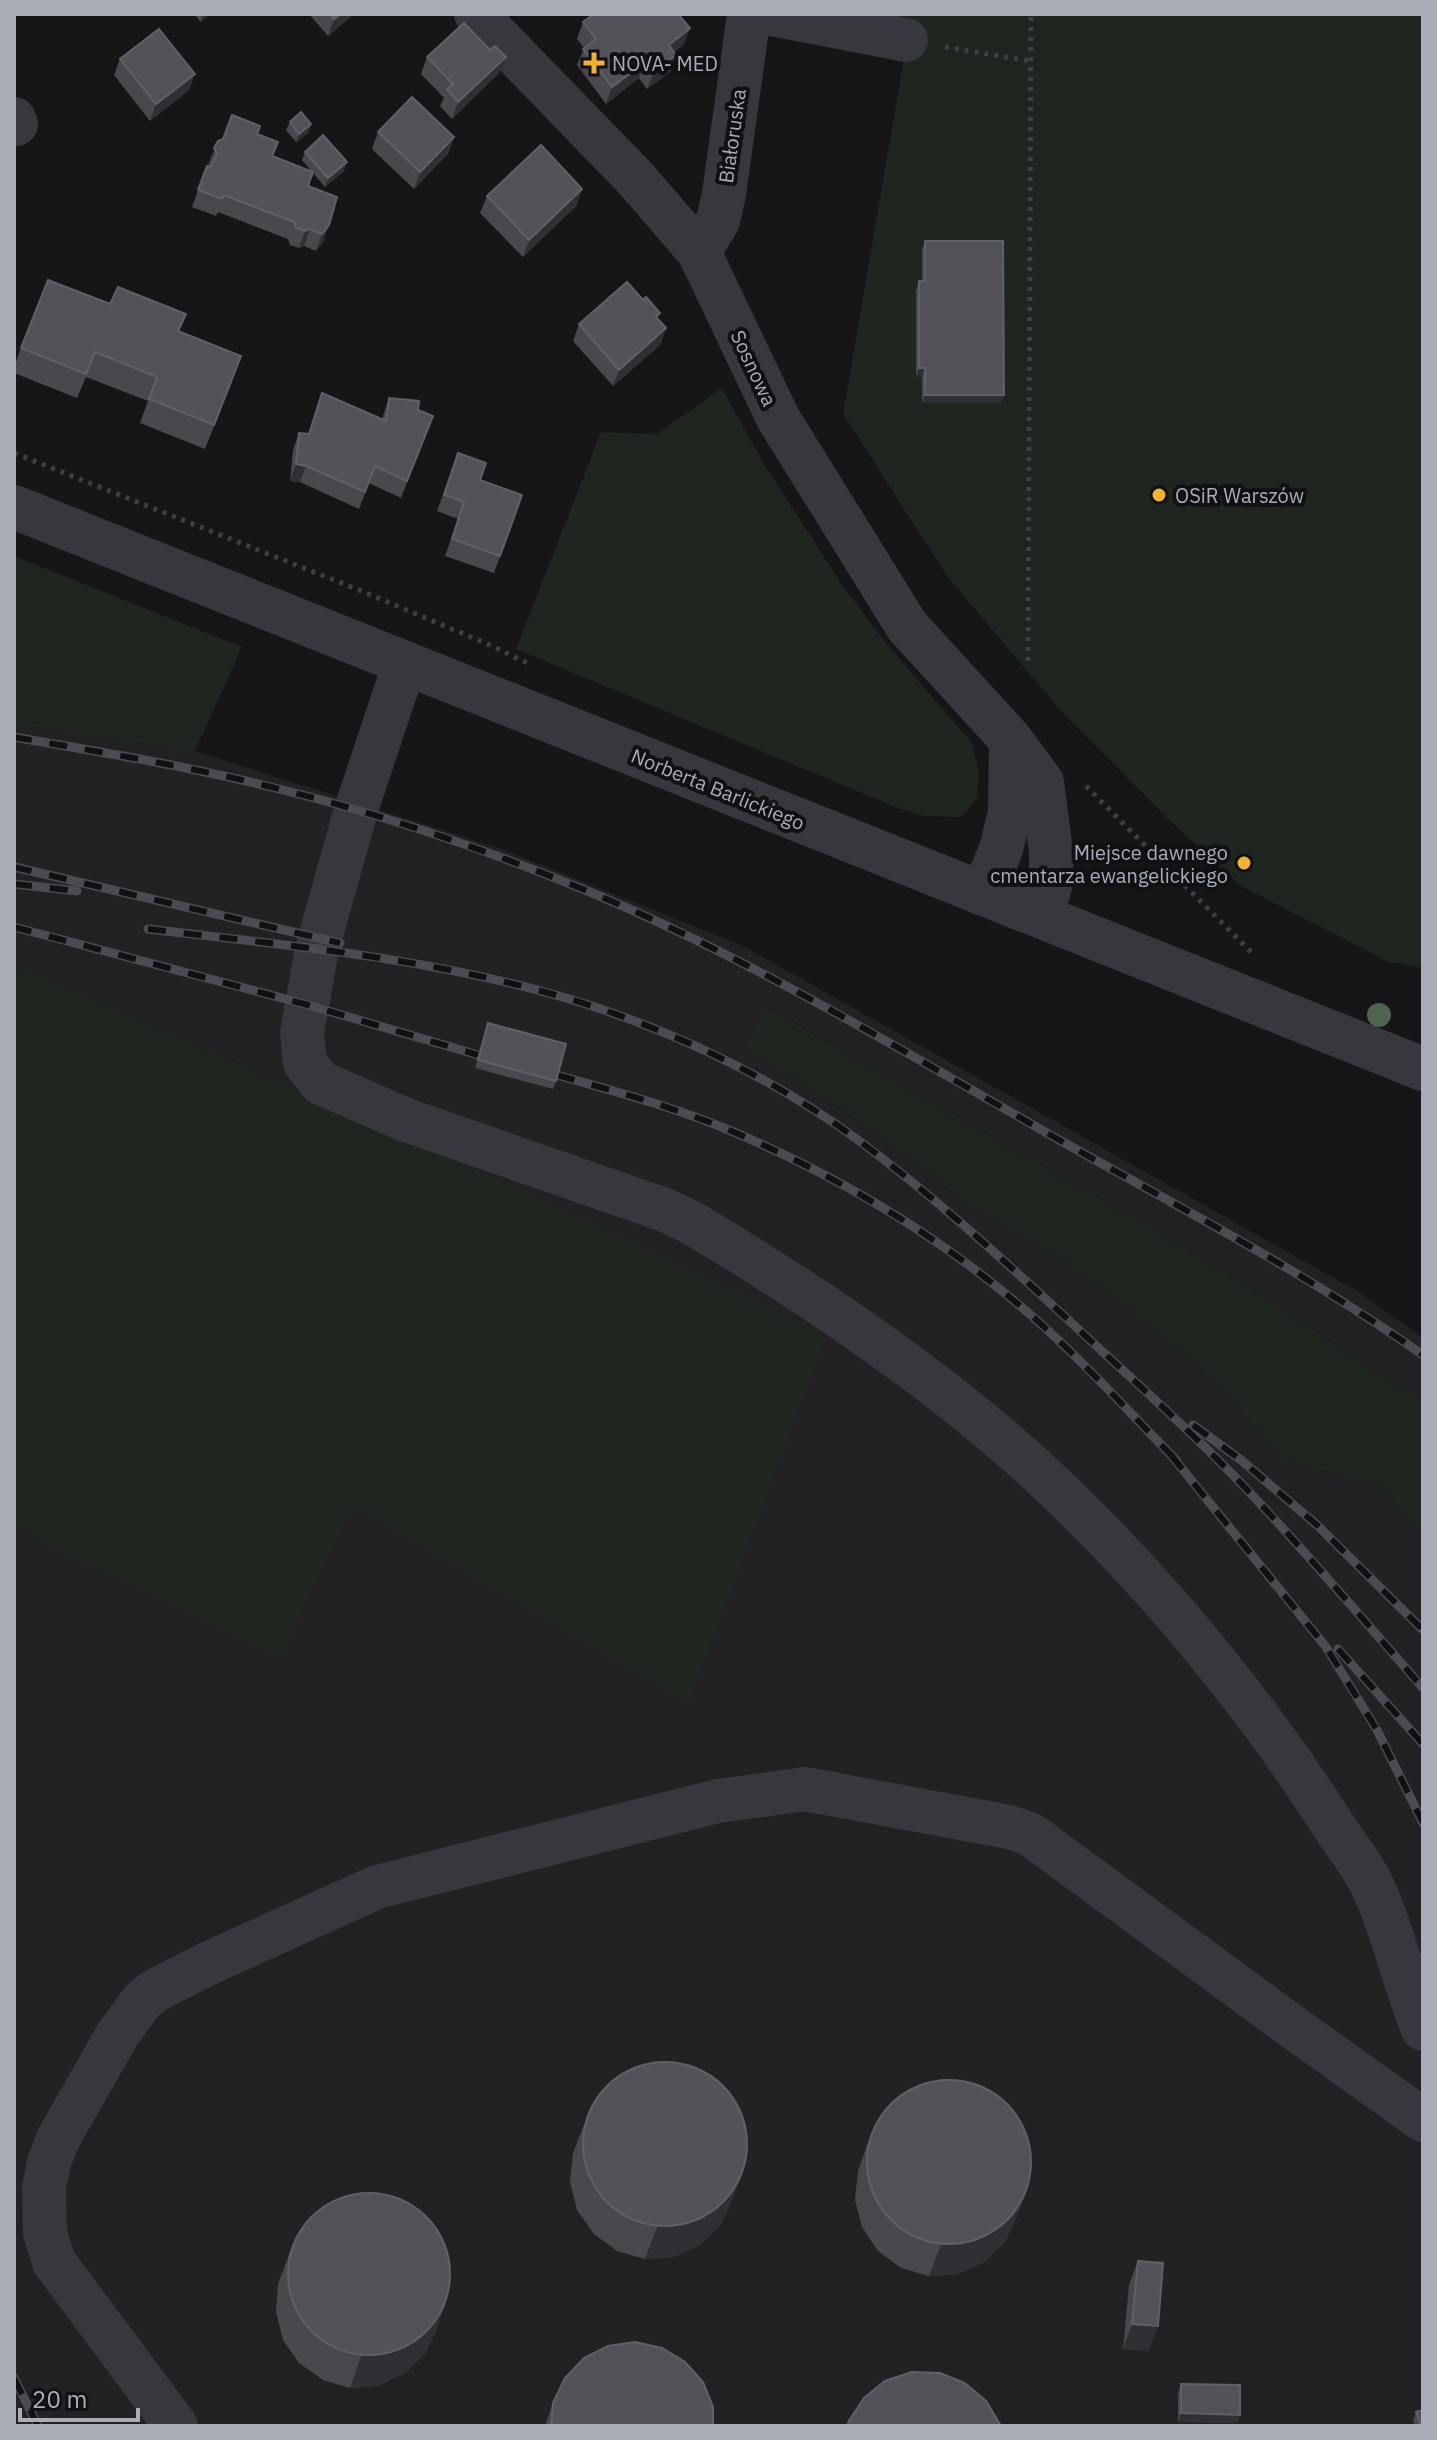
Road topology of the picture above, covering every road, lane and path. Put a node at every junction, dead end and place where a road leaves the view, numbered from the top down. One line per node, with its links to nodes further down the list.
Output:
1 (476, 14): 7 (street, Sosnowa)
2 (749, 14): 7 (street, Białoruska)
3 (771, 14): 5 (street)
4 (1031, 14): 6 (path)
5 (906, 40): 6 (path)
6 (1030, 61): 10 (path)
7 (699, 252): 13 (street, Sosnowa)
8 (14, 453): 12 (path)
9 (14, 507): 11 (street, Norberta Barlickiego)
10 (1028, 661)
11 (405, 663): 15 (street, Norberta Barlickiego); 19 (street)
12 (541, 669)
13 (1011, 740): 15 (street); 16 (street, Sosnowa)
14 (1082, 782): 17 (path)
15 (983, 894): 16 (street, Norberta Barlickiego)
16 (1041, 917): 18 (street, Norberta Barlickiego)
17 (1258, 959)
18 (1423, 1069)
19 (1423, 2029)
20 (1423, 2120): 21 (street)
21 (176, 2426)

